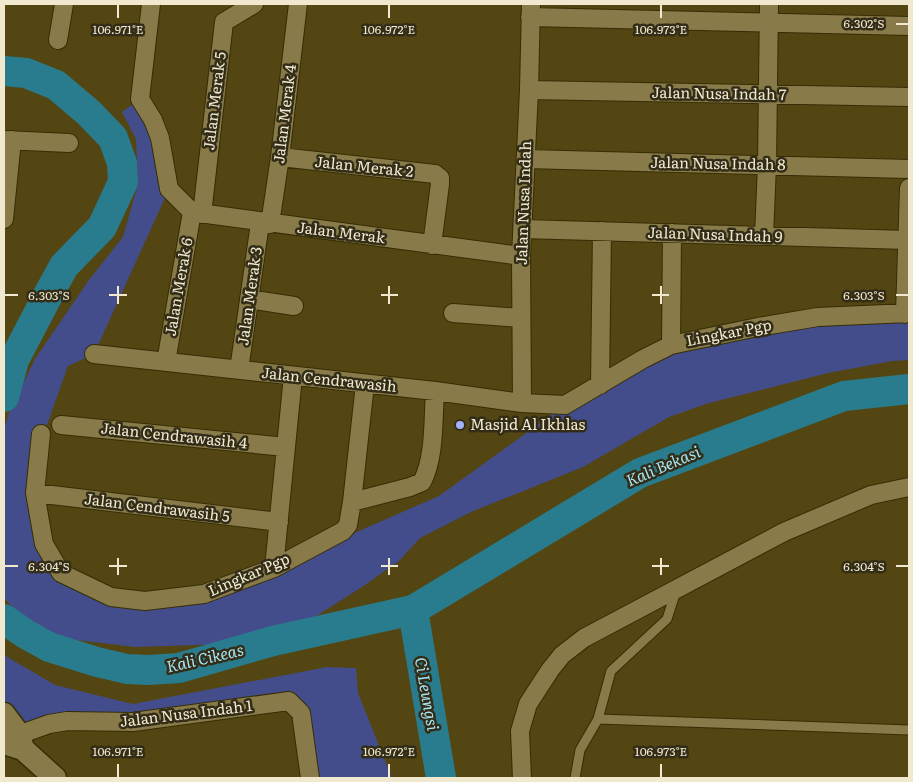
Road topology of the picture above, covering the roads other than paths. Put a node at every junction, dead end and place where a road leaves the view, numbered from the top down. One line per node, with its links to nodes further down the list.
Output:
1 (64, 4): 9 (street)
2 (151, 4): 20 (street)
3 (254, 4): 20 (street, Jalan Merak 5)
4 (298, 4): 15 (street, Jalan Merak 4)
5 (769, 4): 7 (street)
6 (530, 10): 7 (street); 10 (street, Jalan Nusa Indah)
7 (768, 22): 8 (street); 11 (street)
8 (909, 26)
9 (58, 40)
10 (529, 90): 11 (street, Jalan Nusa Indah 7); 16 (street, Jalan Nusa Indah)
11 (768, 95): 12 (street, Jalan Nusa Indah 7); 17 (street)
12 (909, 97)
13 (8, 140): 14 (street); 21 (street)
14 (69, 143)
15 (280, 158): 22 (street, Jalan Merak 4); 28 (street, Jalan Merak 2)
16 (526, 159): 17 (street, Jalan Nusa Indah 8); 23 (street, Jalan Nusa Indah)
17 (767, 165): 18 (street, Jalan Nusa Indah 8); 26 (street)
18 (909, 169)
19 (909, 188): 27 (street)
20 (197, 213): 22 (street, Jalan Merak); 37 (street, Jalan Merak 6)
21 (4, 220)
22 (265, 223): 28 (street, Jalan Merak); 30 (street, Jalan Merak 3)
23 (523, 229): 24 (street, Jalan Nusa Indah 9); 29 (street, Jalan Nusa Indah)
24 (602, 232): 25 (street, Jalan Nusa Indah 9); 41 (street)
25 (672, 233): 26 (street, Jalan Nusa Indah 9); 35 (street)
26 (764, 236): 27 (street, Jalan Nusa Indah 9)
27 (908, 240): 33 (street)
28 (432, 245): 29 (street, Jalan Merak)
29 (522, 256): 34 (street, Jalan Nusa Indah)
30 (249, 299): 31 (street); 38 (street, Jalan Merak 3)
31 (294, 306)
32 (452, 313): 34 (street)
33 (907, 314): 35 (street, Lingkar Pgp)
34 (521, 318): 43 (street, Jalan Nusa Indah)
35 (671, 345): 41 (street, Lingkar Pgp)
36 (94, 354): 37 (street, Jalan Cendrawasih)
37 (166, 362): 38 (street, Jalan Cendrawasih)
38 (239, 370): 39 (street, Jalan Cendrawasih)
39 (294, 376): 40 (street, Jalan Cendrawasih); 47 (street)
40 (365, 384): 42 (street, Jalan Cendrawasih); 50 (street, Lingkar Pgp)
41 (600, 385): 44 (street, Lingkar Pgp)
42 (435, 391): 43 (street, Jalan Cendrawasih); 50 (street)
43 (522, 403): 44 (street, Jalan Cendrawasih)
44 (565, 405)
45 (61, 425): 47 (street, Jalan Cendrawasih 4)
46 (41, 434): 49 (street, Lingkar Pgp)
47 (286, 447): 51 (street)
48 (909, 487): 53 (street)
49 (35, 493): 51 (street, Jalan Cendrawasih 5); 52 (street, Lingkar Pgp)
50 (352, 502): 52 (street, Lingkar Pgp)
51 (279, 522): 52 (street)
52 (274, 568)
53 (676, 589): 55 (lane); 60 (street)
54 (4, 714): 57 (street)
55 (598, 719): 56 (lane); 61 (lane)
56 (909, 730)
57 (12, 741): 58 (street); 59 (street, Jalan Nusa Indah 1)
58 (55, 778)
59 (310, 778)
60 (522, 778)
61 (575, 778)

